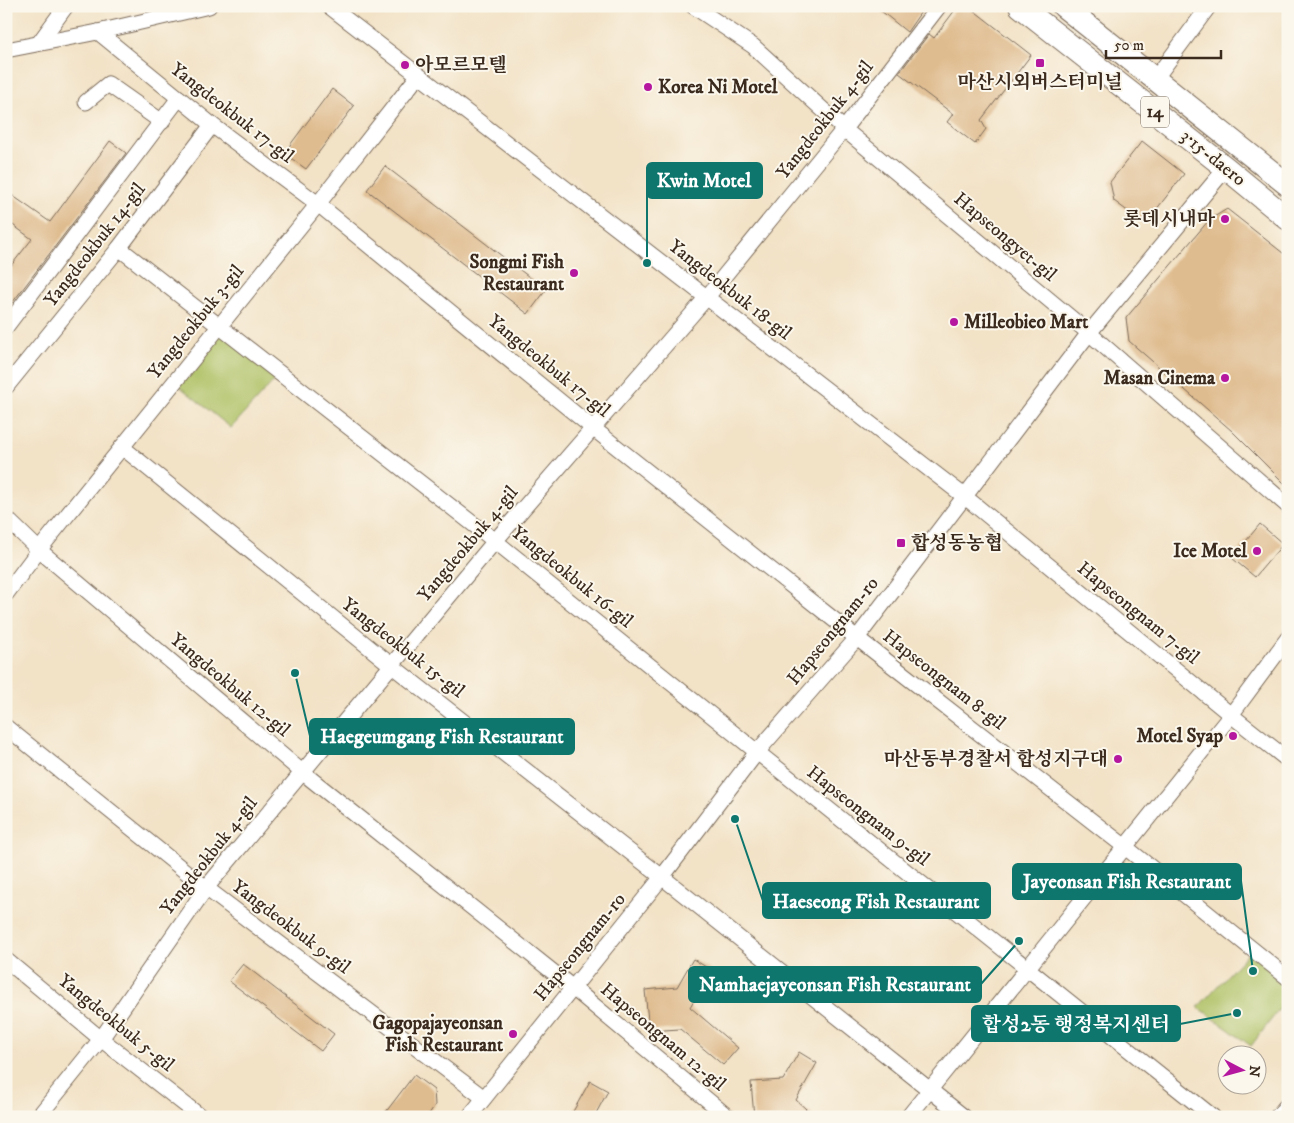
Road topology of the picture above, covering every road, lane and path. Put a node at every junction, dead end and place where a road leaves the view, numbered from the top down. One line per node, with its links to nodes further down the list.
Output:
1 (66, 6): 10 (street)
2 (209, 6): 9 (street)
3 (329, 6): 12 (street, Yangdeokbuk 18-gil)
4 (693, 6): 18 (street, Hapseongyet-gil)
5 (939, 6): 18 (street, Yangdeokbuk 4-gil)
6 (1020, 6): 19 (main road, 3·15-daero / 14)
7 (1063, 6): 13 (main road, 3·15-daero / 14)
8 (1208, 6): 13 (street)
9 (98, 32): 10 (street); 14 (street, Yangdeokbuk 17-gil)
10 (39, 44): 11 (street)
11 (6, 50)
12 (418, 76): 21 (street, Yangdeokbuk 3-gil); 24 (street, Yangdeokbuk 18-gil)
13 (1155, 79): 20 (main road, 3·15-daero / 14)
14 (179, 98): 16 (street); 17 (street, Yangdeokbuk 17-gil)
15 (86, 102): 16 (street)
16 (162, 122): 26 (street)
17 (212, 125): 21 (street, Yangdeokbuk 17-gil); 23 (street, Yangdeokbuk 14-gil)
18 (844, 129): 24 (street, Yangdeokbuk 4-gil); 27 (street, Hapseongyet-gil)
19 (1226, 168): 22 (main road, 3·15-daero / 14); 27 (street, Hapseongnam-ro)
20 (1288, 185)
21 (318, 204): 25 (street, Yangdeokbuk 3-gil); 29 (street, Yangdeokbuk 17-gil)
22 (1288, 219)
23 (119, 248): 25 (street, Yangdeokbuk 16-gil); 28 (street, Yangdeokbuk 14-gil)
24 (708, 297): 29 (street, Yangdeokbuk 4-gil); 31 (street, Yangdeokbuk 18-gil)
25 (219, 325): 30 (street, Yangdeokbuk 3-gil); 34 (street, Yangdeokbuk 16-gil)
26 (6, 327)
27 (1089, 333): 31 (street, Hapseongnam-ro); 32 (street, Hapseongyet-gil)
28 (6, 387)
29 (594, 429): 34 (street, Yangdeokbuk 4-gil); 37 (street, Yangdeokbuk 17-gil)
30 (122, 447): 35 (street, Yangdeokbuk 3-gil); 39 (street, Yangdeokbuk 15-gil)
31 (964, 496): 37 (street, Hapseongnam-ro); 40 (street, Hapseongnam 7-gil)
32 (1288, 506)
33 (6, 518): 35 (street, Yangdeokbuk 12-gil)
34 (495, 541): 39 (street, Yangdeokbuk 4-gil); 42 (street, Yangdeokbuk 16-gil)
35 (39, 550): 36 (street, Yangdeokbuk 3-gil); 44 (street, Yangdeokbuk 12-gil)
36 (6, 594)
37 (857, 638): 42 (street, Hapseongnam-ro); 45 (street, Hapseongnam 8-gil)
38 (1288, 638): 40 (street)
39 (391, 665): 44 (street, Yangdeokbuk 4-gil); 46 (street, Yangdeokbuk 15-gil)
40 (1230, 715): 43 (street, Hapseongnam 7-gil); 45 (street)
41 (6, 727): 47 (street, Yangdeokbuk 9-gil)
42 (757, 752): 46 (street, Hapseongnam-ro); 49 (street, Hapseongnam 9-gil)
43 (1288, 760)
44 (302, 772): 47 (street, Yangdeokbuk 4-gil); 51 (street, Yangdeokbuk 12-gil)
45 (1124, 846): 49 (street); 50 (street, Hapseongnam 8-gil)
46 (662, 876): 51 (street, Hapseongnam-ro); 53 (street, Yangdeokbuk 15-gil)
47 (206, 888): 52 (street, Yangdeokbuk 4-gil); 54 (street, Yangdeokbuk 9-gil)
48 (6, 960): 52 (street, Yangdeokbuk 5-gil)
49 (1028, 968): 53 (street); 62 (street, Hapseongnam 9-gil)
50 (1288, 978)
51 (573, 988): 54 (street, Hapseongnam-ro); 59 (street, Hapseongnam 12-gil)
52 (101, 1039): 56 (street, Yangdeokbuk 4-gil); 57 (street, Yangdeokbuk 5-gil)
53 (930, 1089): 60 (street); 61 (street, Yangdeokbuk 15-gil)
54 (484, 1098): 58 (street, Hapseongnam-ro)
55 (1288, 1104): 63 (street)
56 (38, 1117)
57 (201, 1117)
58 (469, 1117)
59 (728, 1117)
60 (908, 1117)
61 (964, 1117)
62 (1213, 1117)
63 (1277, 1117)

